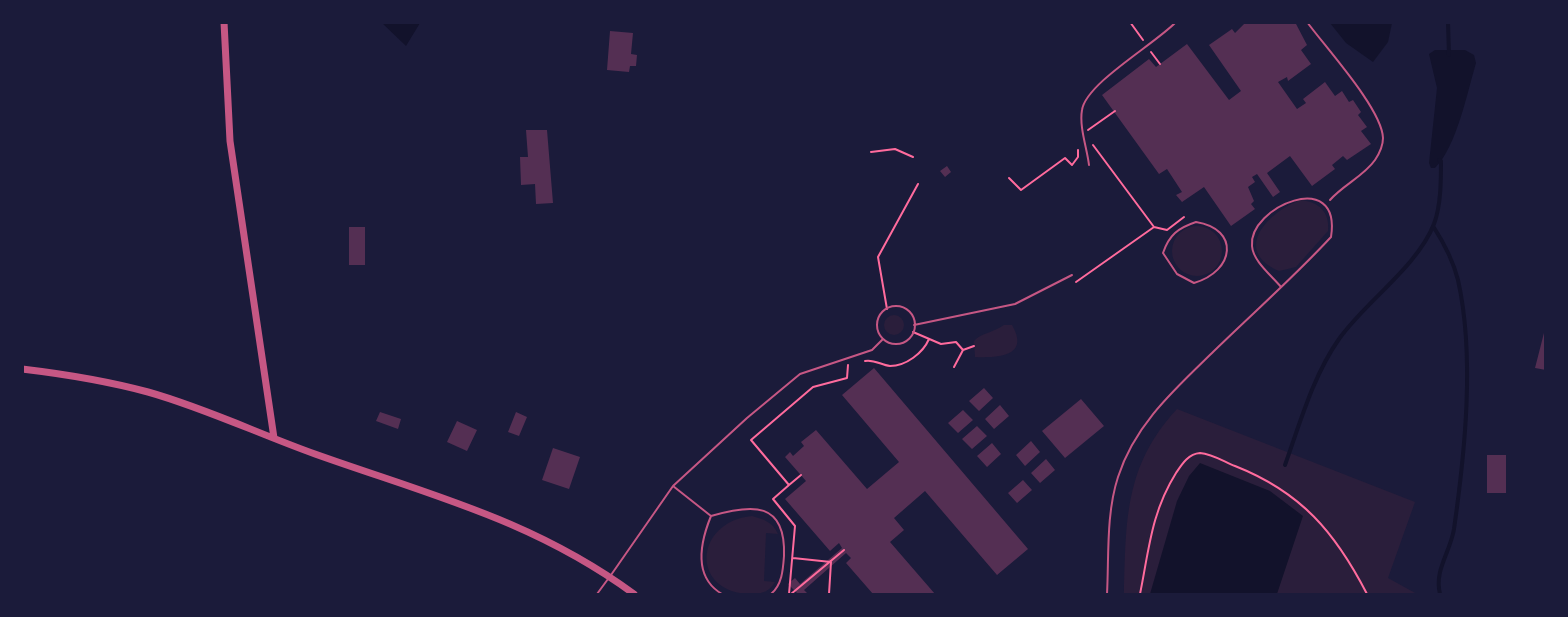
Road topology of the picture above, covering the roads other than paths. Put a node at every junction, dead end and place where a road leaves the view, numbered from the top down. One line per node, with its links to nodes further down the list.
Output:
1 (224, 22): 12 (street)
2 (1176, 22): 4 (lane)
3 (1307, 22): 5 (lane)
4 (1089, 165)
5 (1330, 200)
6 (1163, 253): 6 (lane)
7 (1072, 275): 9 (lane)
8 (1281, 286): 8 (lane); 20 (lane)
9 (914, 325): 10 (lane); 10 (lane)
10 (883, 339): 13 (lane)
11 (22, 369): 12 (street)
12 (274, 438): 15 (street)
13 (673, 486): 14 (lane); 15 (lane)
14 (711, 516): 18 (lane); 19 (lane)
15 (610, 577): 16 (lane); 17 (street)
16 (597, 594)
17 (634, 594)
18 (722, 594)
19 (771, 594)
20 (1107, 594)

